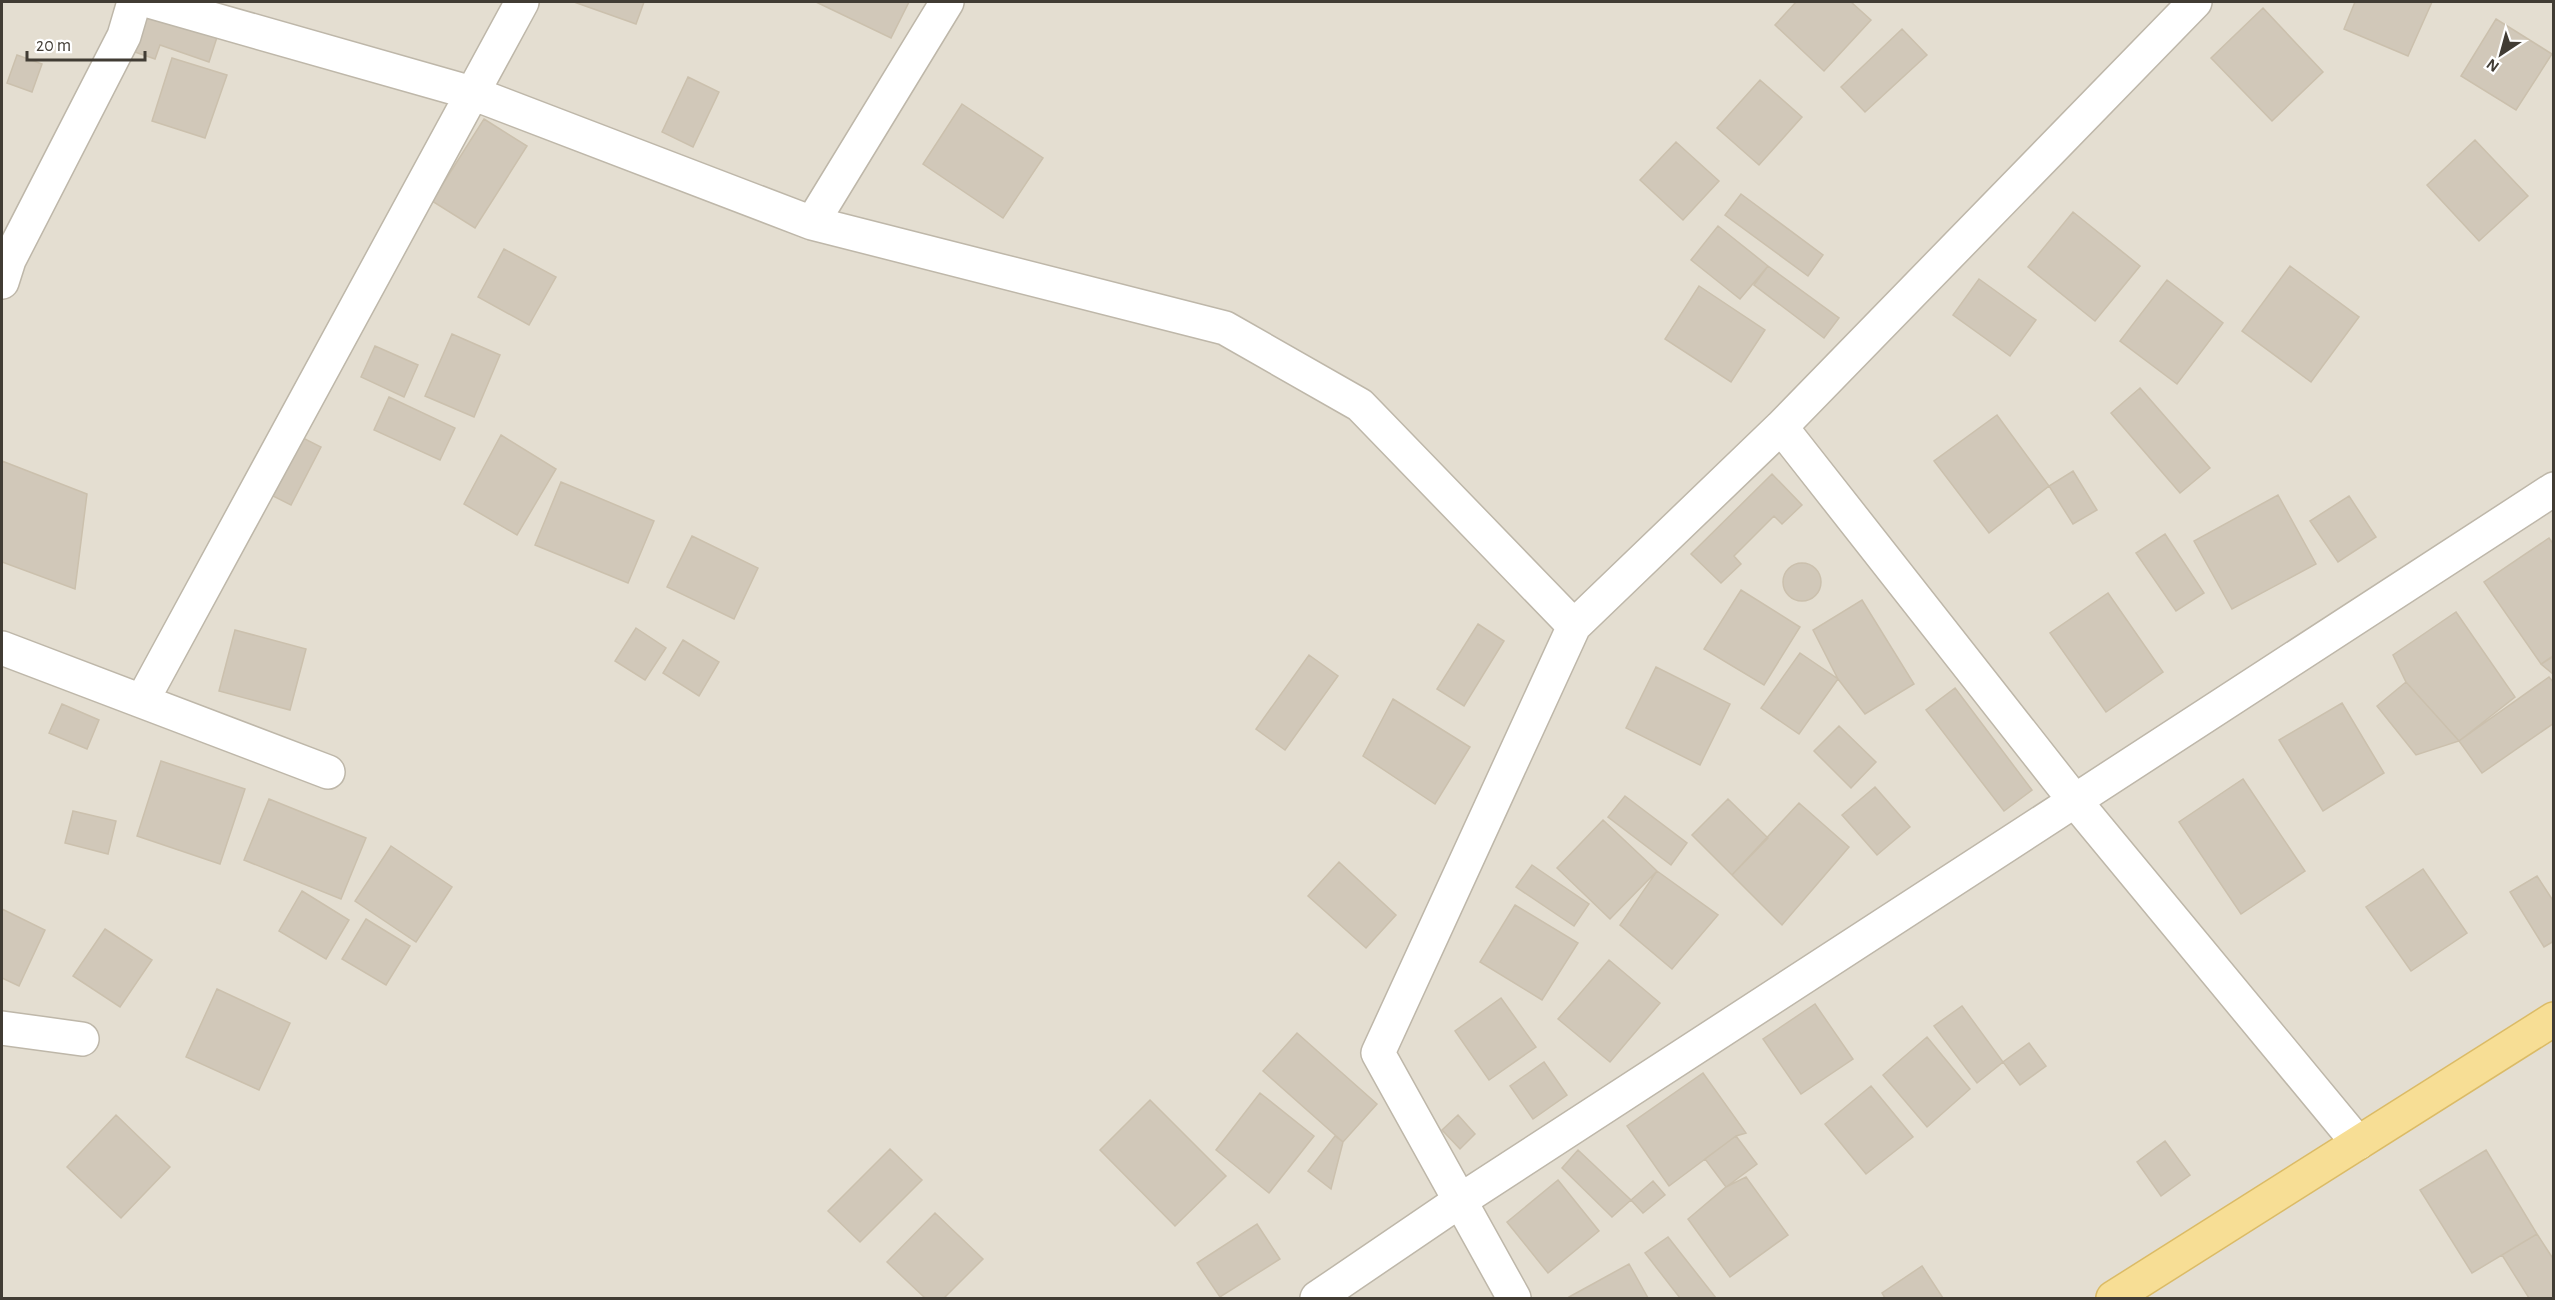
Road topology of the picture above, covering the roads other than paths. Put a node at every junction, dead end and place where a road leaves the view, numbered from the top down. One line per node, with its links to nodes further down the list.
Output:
1 (134, 2): 8 (street)
2 (152, 2): 6 (street)
3 (522, 2): 6 (street)
4 (947, 2): 7 (street)
5 (2195, 2): 9 (street)
6 (472, 93): 7 (street); 13 (street)
7 (812, 223): 11 (street)
8 (2, 282)
9 (1781, 427): 11 (street); 15 (street)
10 (2553, 489): 15 (street)
11 (1574, 626): 20 (street)
12 (2, 648): 13 (street)
13 (142, 701): 14 (street)
14 (328, 772)
15 (2075, 801): 19 (street); 20 (street)
16 (2553, 1018): 19 (main road)
17 (2, 1028): 18 (street)
18 (82, 1039)
19 (2358, 1143): 23 (main road)
20 (1461, 1200): 21 (street); 22 (street)
21 (1317, 1299)
22 (1514, 1299)
23 (2113, 1299)

